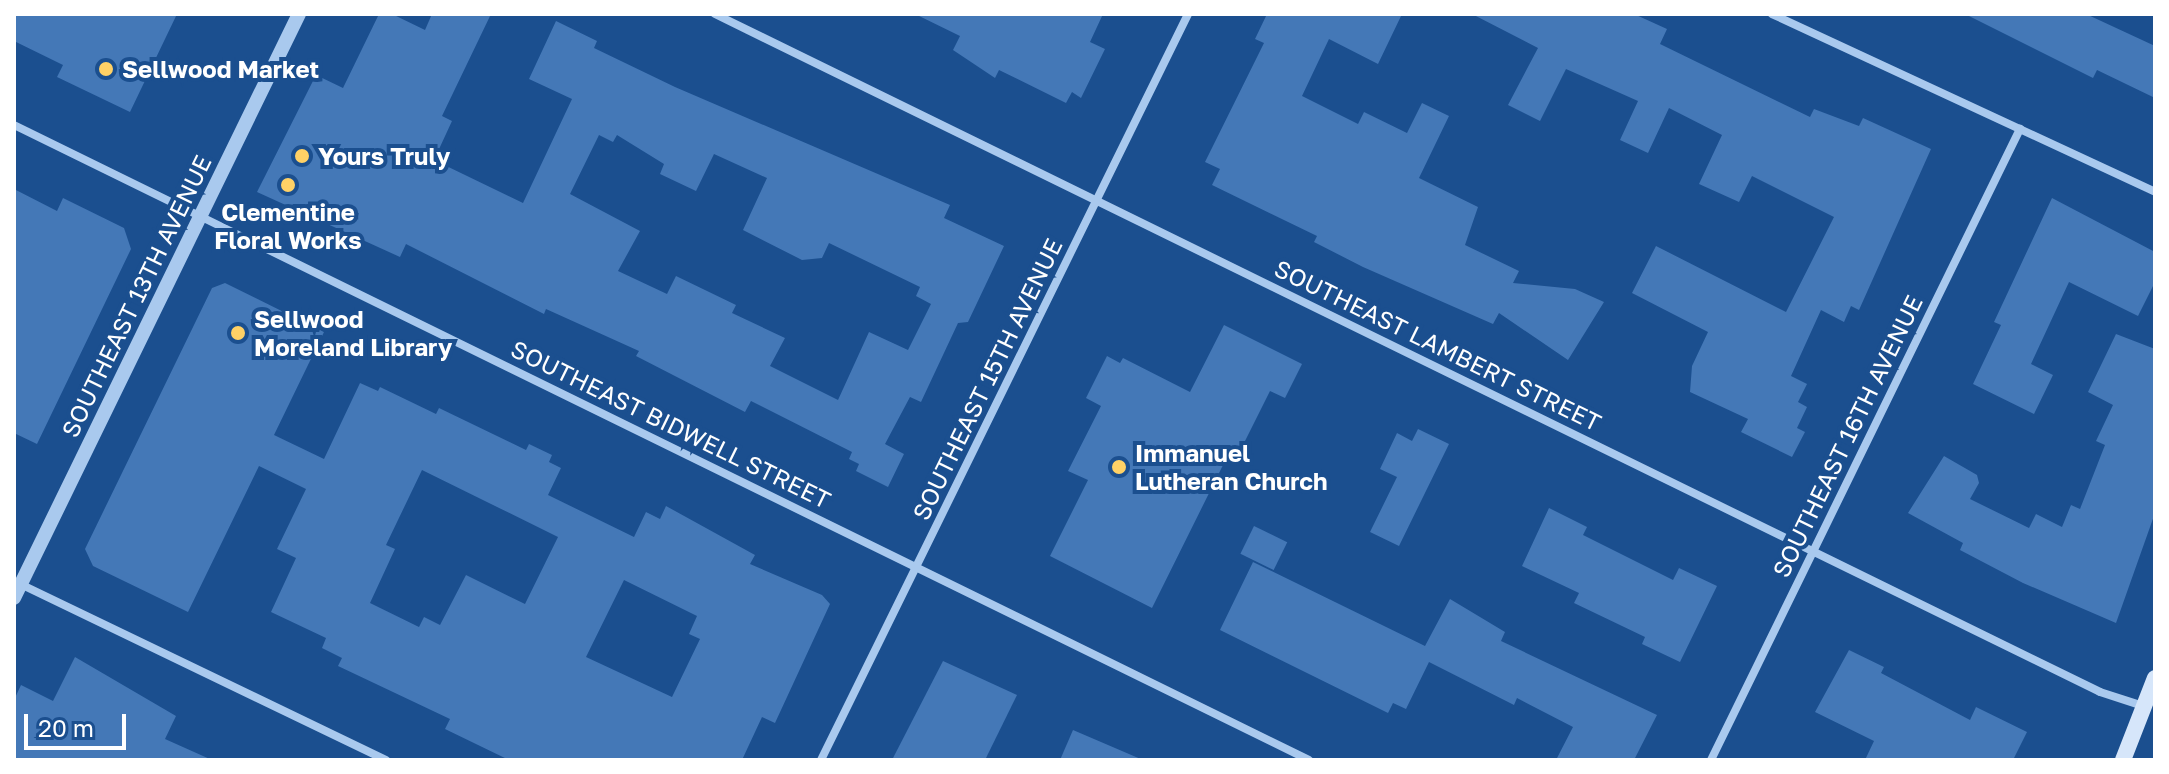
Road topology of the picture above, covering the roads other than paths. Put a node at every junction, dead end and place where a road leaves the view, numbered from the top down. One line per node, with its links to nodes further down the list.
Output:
1 (299, 14): 9 (street, SOUTHEAST 13TH AVENUE)
2 (715, 14): 8 (street, SOUTHEAST LAMBERT STREET)
3 (1188, 14): 8 (street, SOUTHEAST 15TH AVENUE)
4 (1772, 14): 6 (street)
5 (14, 125): 9 (street, SOUTHEAST BIDWELL STREET)
6 (2020, 129): 7 (street); 10 (street, SOUTHEAST 16TH AVENUE)
7 (2155, 192)
8 (1098, 199): 10 (street, SOUTHEAST LAMBERT STREET); 11 (street, SOUTHEAST 15TH AVENUE)
9 (199, 217): 11 (street, SOUTHEAST BIDWELL STREET); 12 (street, SOUTHEAST 13TH AVENUE)
10 (1812, 553): 14 (street, SOUTHEAST LAMBERT STREET); 18 (street, SOUTHEAST 16TH AVENUE)
11 (917, 566): 16 (street, SOUTHEAST 15TH AVENUE); 17 (street, SOUTHEAST BIDWELL STREET)
12 (16, 588): 15 (street)
13 (2155, 678): 14 (main road)
14 (2144, 706): 19 (main road)
15 (386, 760)
16 (821, 760)
17 (1309, 760)
18 (1711, 760)
19 (2123, 760)

